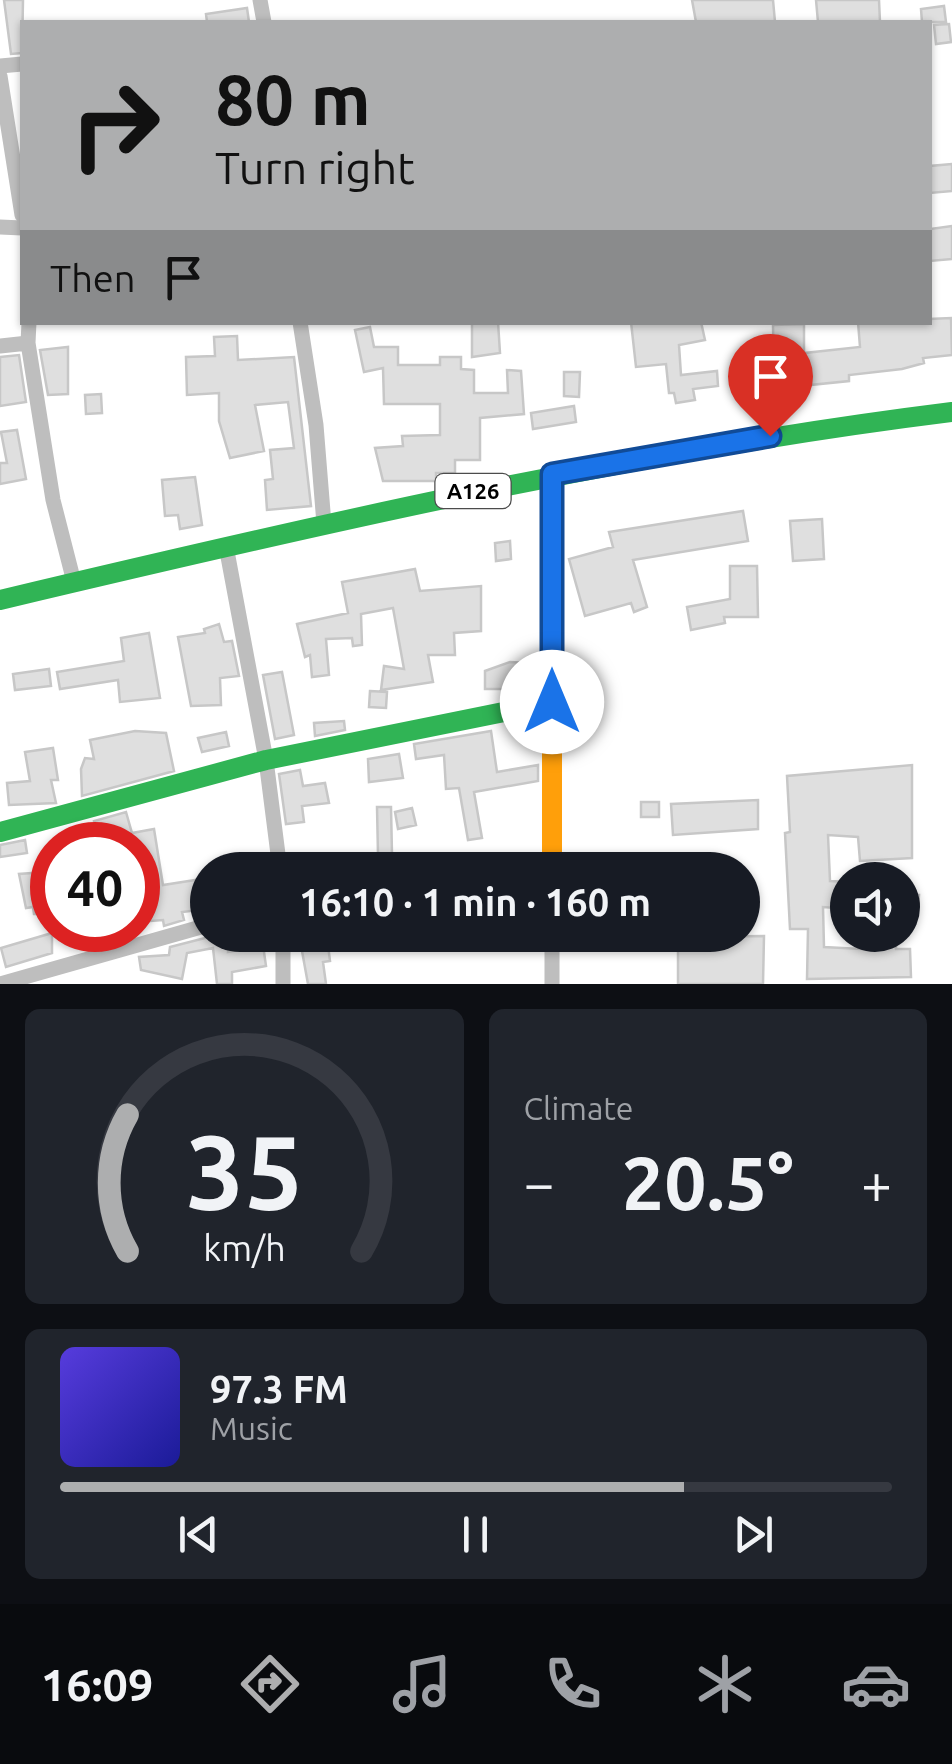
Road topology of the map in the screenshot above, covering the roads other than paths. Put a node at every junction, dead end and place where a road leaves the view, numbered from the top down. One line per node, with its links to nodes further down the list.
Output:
1 (0, 76): 2 (street)
2 (20, 203)
3 (29, 325): 5 (street)
4 (300, 325): 9 (street)
5 (28, 343): 6 (street); 11 (street)
6 (0, 346)
7 (952, 412): 8 (main road, A126)
8 (552, 474): 9 (main road, A126); 13 (main road)
9 (324, 524): 10 (main road, A126)
10 (226, 546): 11 (main road, A126); 14 (street)
11 (74, 582): 12 (main road, A126)
12 (0, 600)
13 (552, 702): 14 (main road); 17 (main road)
14 (266, 760): 15 (main road); 16 (street)
15 (0, 832)
16 (278, 852)
17 (552, 852)
18 (190, 931): 21 (street)
19 (283, 952): 22 (street)
20 (552, 952): 23 (street)
21 (0, 984)
22 (283, 984)
23 (552, 984)

